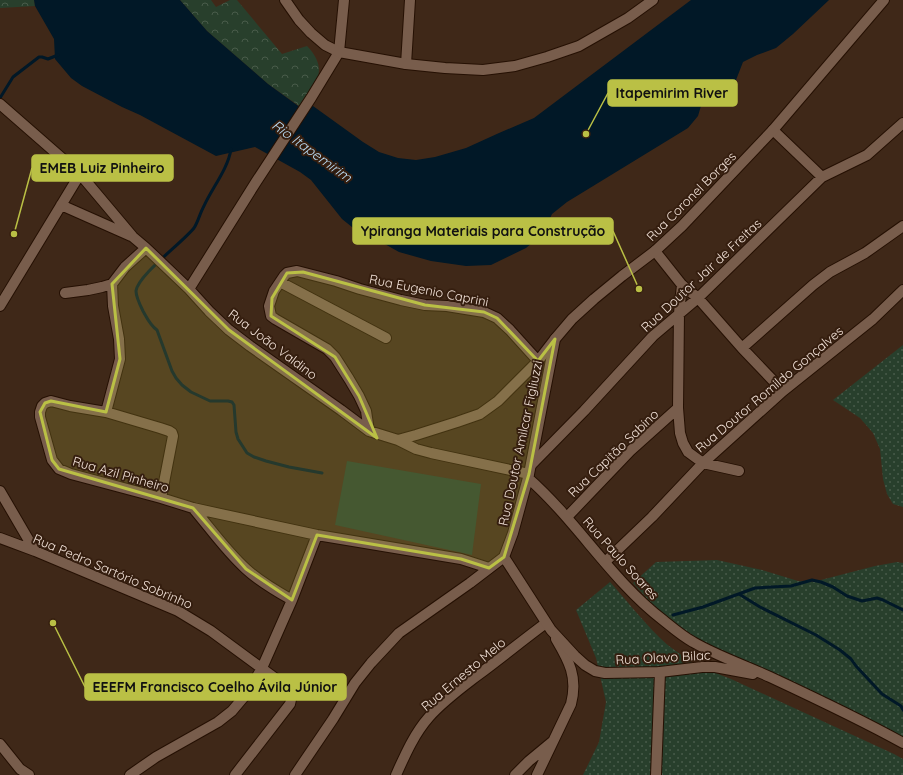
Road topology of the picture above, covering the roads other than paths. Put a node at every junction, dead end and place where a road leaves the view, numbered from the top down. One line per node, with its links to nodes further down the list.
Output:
1 (285, 0): 6 (street)
2 (344, 0): 6 (street)
3 (410, 0): 7 (street)
4 (653, 0): 7 (street)
5 (884, 0): 10 (street, Rua Coronel Borges)
6 (339, 52): 7 (street); 21 (street)
7 (406, 64)
8 (2, 105): 11 (street, Rua João Valdino)
9 (903, 123): 12 (street, Rua Doutor Jair de Freitas)
10 (774, 130): 12 (street); 17 (street, Rua Coronel Borges)
11 (80, 174): 13 (street); 15 (street, Rua João Valdino)
12 (822, 176): 24 (street, Rua Doutor Jair de Freitas)
13 (61, 205): 15 (street, Rua João Valdino); 25 (street)
14 (903, 226): 29 (street)
15 (133, 237): 16 (street, Rua João Valdino)
16 (146, 248): 19 (street); 21 (street, Rua João Valdino)
17 (655, 251): 20 (street); 28 (street, Rua Coronel Borges)
18 (280, 282): 27 (street); 30 (street, Rua Eugenio Caprini); 34 (street)
19 (112, 284): 23 (street); 33 (street)
20 (682, 286): 24 (street); 26 (street)
21 (189, 289): 34 (street, Rua João Valdino)
22 (903, 290): 31 (street, Rua Doutor Romildo Gonçalves)
23 (65, 293)
24 (698, 298): 26 (street, Rua Doutor Jair de Freitas); 29 (street)
25 (0, 306)
26 (679, 313): 32 (street); 38 (street, Rua Doutor Jair de Freitas)
27 (386, 338)
28 (555, 339): 30 (street, Rua Coronel Borges); 38 (street, Rua Doutor Amilcar Figliuzzi)
29 (742, 348): 31 (street)
30 (538, 361): 35 (street, Rua Coronel Borges)
31 (783, 391): 36 (street, Rua Doutor Romildo Gonçalves)
32 (678, 408): 36 (street); 42 (street, Rua Capitão Sabino)
33 (106, 412): 40 (street, Rua Azil Pinheiro); 40 (street, Rua Azil Pinheiro)
34 (369, 431): 35 (street)
35 (398, 440): 38 (street)
36 (702, 463): 37 (street); 47 (street, Rua Doutor Romildo Gonçalves)
37 (739, 471)
38 (529, 472): 42 (street, Rua Paulo Soares); 46 (street, Rua Doutor Amilcar Figliuzzi)
39 (0, 491): 45 (street)
40 (162, 498): 41 (street, Rua Azil Pinheiro)
41 (193, 508): 43 (street, Rua Azil Pinheiro); 49 (street)
42 (567, 517): 47 (street, Rua Paulo Soares)
43 (317, 535): 48 (street, Rua Azil Pinheiro); 49 (street)
44 (0, 538): 45 (street, Rua Pedro Sartório Sobrinho)
45 (34, 551): 51 (street, Rua Pedro Sartório Sobrinho)
46 (504, 557): 48 (street); 50 (street, Rua Olavo Bilac)
47 (605, 562): 53 (street, Rua Paulo Soares)
48 (489, 568): 60 (street)
49 (292, 600): 51 (street)
50 (548, 626): 52 (street, Rua Olavo Bilac); 54 (street, Rua Olavo Bilac); 61 (street, Rua Ernesto Melo)
51 (262, 668): 58 (street); 59 (street, Rua Pedro Sartório Sobrinho)
52 (660, 672): 53 (street, Rua Olavo Bilac); 64 (street)
53 (769, 676): 55 (street)
54 (555, 739): 62 (street); 63 (street, Rua Olavo Bilac)
55 (903, 743)
56 (0, 744): 57 (street)
57 (29, 775)
58 (130, 775)
59 (235, 775)
60 (295, 775)
61 (396, 775)
62 (514, 775)
63 (537, 775)
64 (656, 775)

